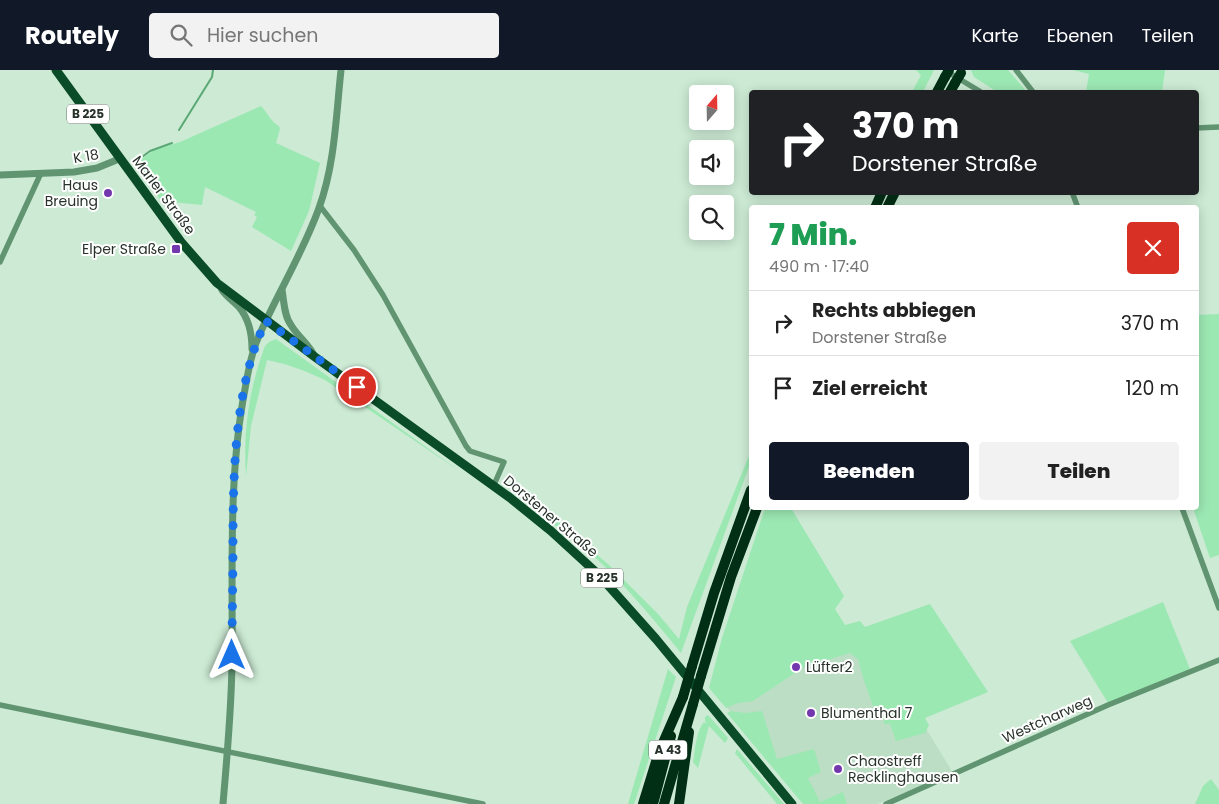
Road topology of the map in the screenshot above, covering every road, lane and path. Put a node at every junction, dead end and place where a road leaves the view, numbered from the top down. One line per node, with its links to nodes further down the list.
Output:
1 (56, 70): 12 (main road, Marler Straße / B 225)
2 (340, 70): 15 (street)
3 (1016, 70): 9 (street)
4 (962, 71): 6 (highway, bridge)
5 (946, 72): 7 (highway); 8 (street)
6 (952, 88)
7 (937, 90)
8 (977, 90)
9 (1031, 90)
10 (1219, 127): 11 (street)
11 (1199, 128)
12 (119, 159): 13 (street, K 18 / K 18); 17 (main road, Marler Straße / B 225)
13 (41, 173): 14 (street, K 18); 16 (street)
14 (0, 175)
15 (320, 206): 18 (street); 22 (street)
16 (0, 262)
17 (217, 283): 19 (main road, Marler Straße / B 225); 20 (street)
18 (282, 290): 19 (street); 21 (street)
19 (266, 321): 20 (street); 21 (main road, Dorstener Straße / B 225)
20 (252, 355): 31 (street)
21 (315, 357): 22 (main road, Dorstener Straße / B 225)
22 (493, 487): 38 (main road, Dorstener Straße / B 225)
23 (749, 496): 28 (highway, A 43, bridge)
24 (756, 510): 29 (highway, A 43, bridge)
25 (1183, 510): 26 (street)
26 (1219, 608)
27 (1219, 660): 39 (street, Westcharweg)
28 (683, 697): 34 (highway); 35 (highway, A 43)
29 (693, 704): 36 (highway, A 43); 37 (highway)
30 (0, 705): 31 (street)
31 (227, 751): 32 (street); 33 (street)
32 (223, 804)
33 (483, 804)
34 (643, 804)
35 (653, 804)
36 (664, 804)
37 (679, 804)
38 (792, 804)
39 (886, 804)

